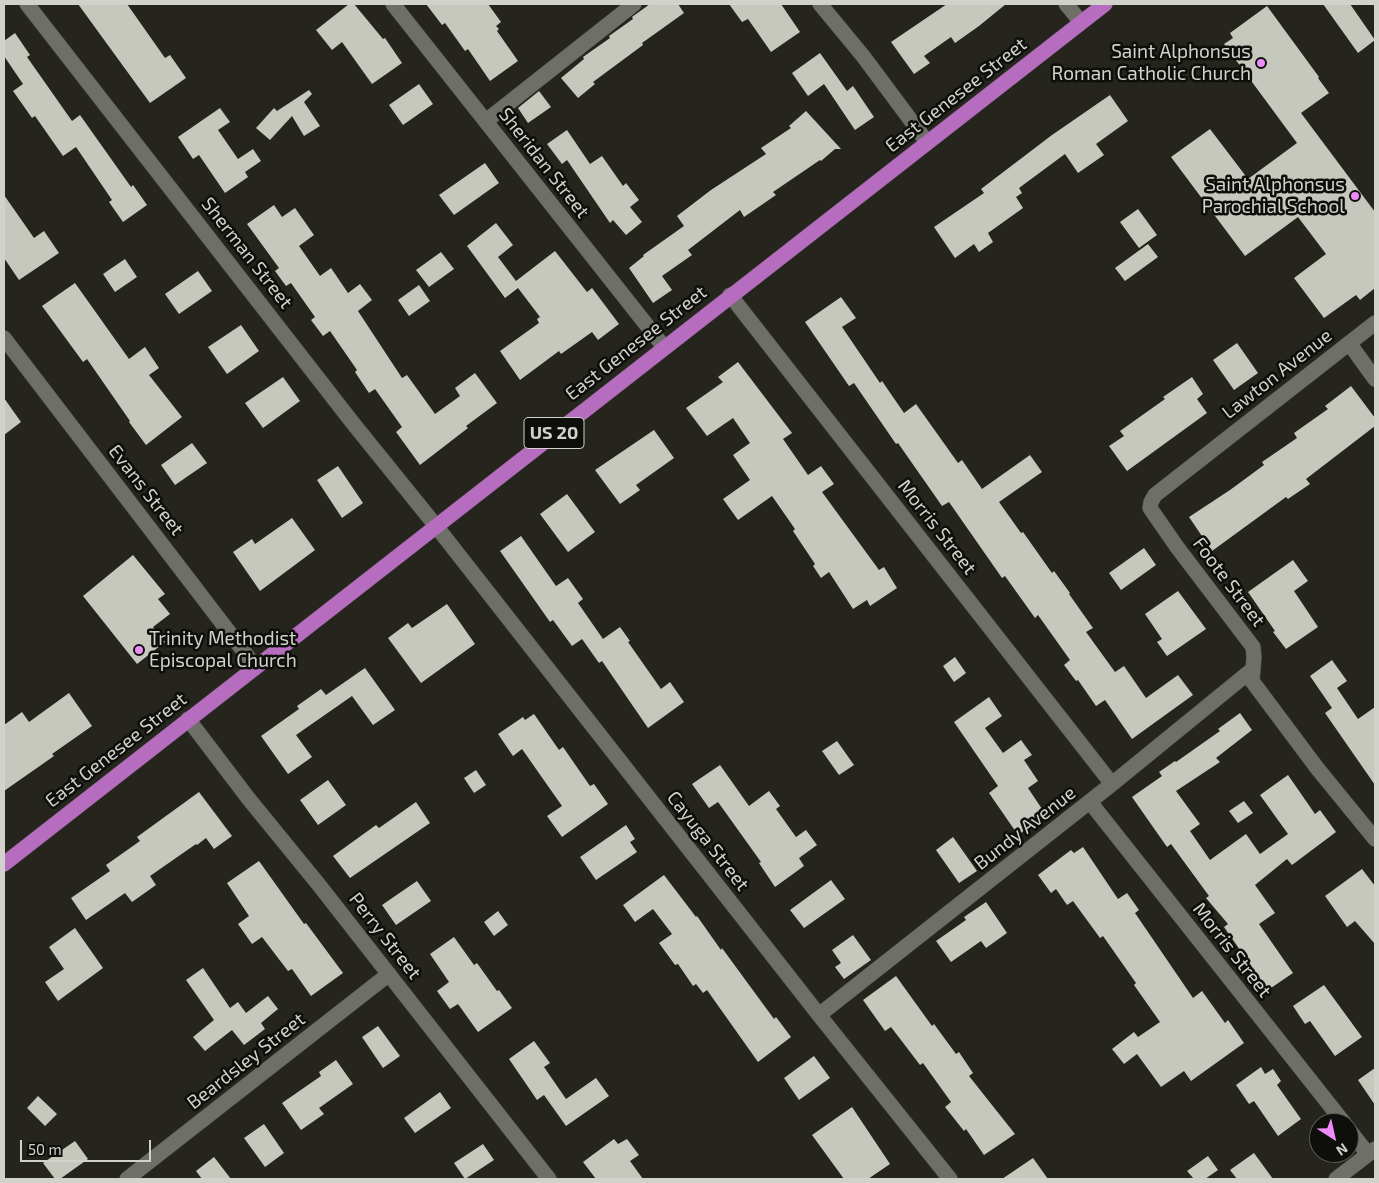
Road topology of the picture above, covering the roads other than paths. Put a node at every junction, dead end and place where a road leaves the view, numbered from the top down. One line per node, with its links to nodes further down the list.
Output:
1 (27, 4): 17 (street, Sherman Street)
2 (393, 4): 8 (street, Sheridan Street)
3 (634, 4): 8 (street)
4 (820, 4): 9 (street)
5 (1066, 4): 7 (street)
6 (1105, 4): 7 (highway, East Genesee Street / US 20)
7 (1081, 22): 9 (highway, East Genesee Street / US 20)
8 (486, 121): 14 (street, Sheridan Street)
9 (927, 142): 10 (highway, East Genesee Street / US 20)
10 (730, 295): 14 (highway, East Genesee Street / US 20); 21 (street, Morris Street)
11 (1375, 322): 13 (street, Lawton Avenue)
12 (4, 338): 18 (street, Evans Street)
13 (1349, 344): 15 (street); 16 (street, Lawton Avenue)
14 (664, 347): 17 (highway, East Genesee Street / US 20)
15 (1375, 380)
16 (1203, 458): 19 (street, Foote Street)
17 (436, 526): 18 (highway, East Genesee Street / US 20); 26 (street, Cayuga Street)
18 (255, 666): 20 (highway, East Genesee Street / US 20)
19 (1253, 669): 21 (street, Bundy Avenue); 23 (street, Foote Street)
20 (188, 719): 24 (highway, East Genesee Street / US 20); 25 (street, Perry Street)
21 (1112, 784): 22 (street, Bundy Avenue)
22 (1090, 802): 26 (street, Bundy Avenue); 27 (street, Morris Street)
23 (1375, 839)
24 (4, 864)
25 (389, 974): 30 (street, Beardsley Street); 31 (street, Perry Street)
26 (819, 1015): 32 (street, Cayuga Street)
27 (1336, 1113)
28 (1359, 1139): 29 (street)
29 (1372, 1151): 33 (street)
30 (127, 1179)
31 (549, 1179)
32 (950, 1179)
33 (1336, 1179)

